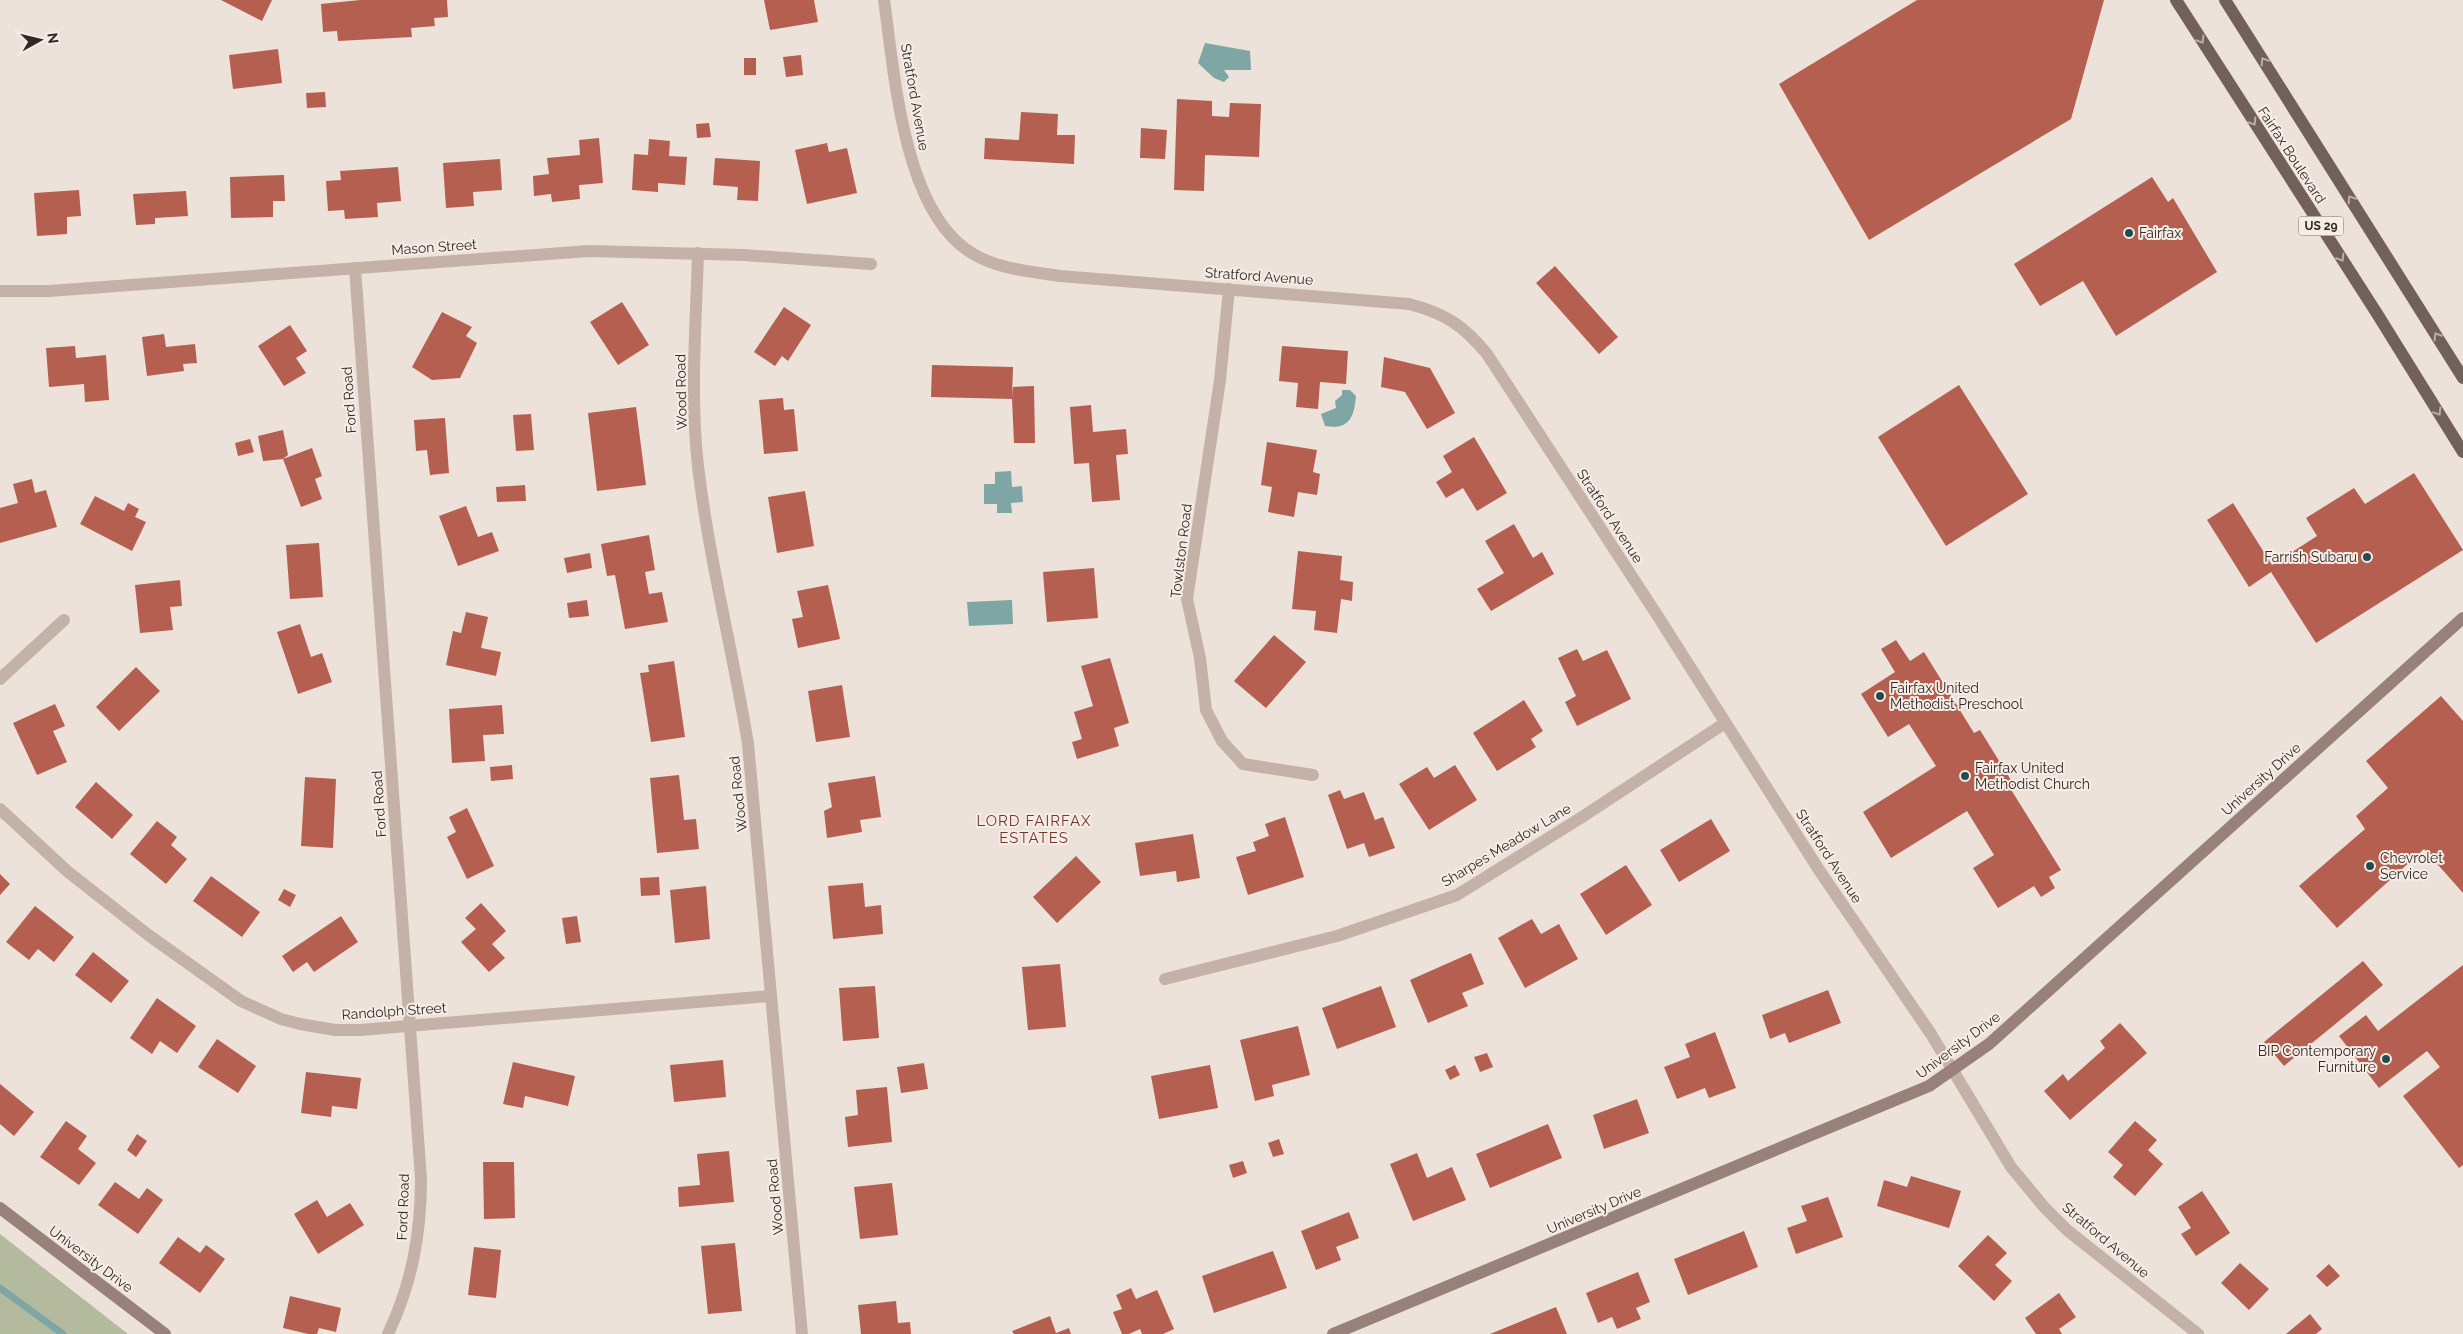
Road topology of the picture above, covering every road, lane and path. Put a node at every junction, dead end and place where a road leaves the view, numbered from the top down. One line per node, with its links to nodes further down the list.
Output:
1 (884, 0): 7 (street, Stratford Avenue)
2 (2176, 0): 10 (main road, Fairfax Boulevard / US 29, one-way to 10)
3 (2225, 0): 9 (main road, Fairfax Boulevard / US 29, one-way to 3)
4 (698, 253): 5 (street, Mason Street); 6 (street, Mason Street); 18 (street, Wood Road)
5 (871, 264)
6 (355, 268): 8 (street, Mason Street); 19 (street, Ford Road)
7 (1229, 289): 14 (street, Stratford Avenue); 15 (street, Towlston Road)
8 (0, 291)
9 (2463, 378)
10 (2463, 452)
11 (2463, 618): 20 (street, University Drive)
12 (64, 620): 13 (street)
13 (0, 679)
14 (1725, 723): 17 (street, Sharpes Meadow Lane); 20 (street, Stratford Avenue)
15 (1314, 774)
16 (0, 809): 19 (street, Randolph Street)
17 (1165, 979)
18 (771, 996): 19 (street, Randolph Street); 24 (street, Wood Road)
19 (410, 1025): 23 (street, Ford Road)
20 (1952, 1071): 25 (street, University Drive); 26 (street, Stratford Avenue)
21 (0, 1208): 22 (street, University Drive)
22 (165, 1334)
23 (388, 1334)
24 (802, 1334)
25 (1333, 1334)
26 (2198, 1334)

